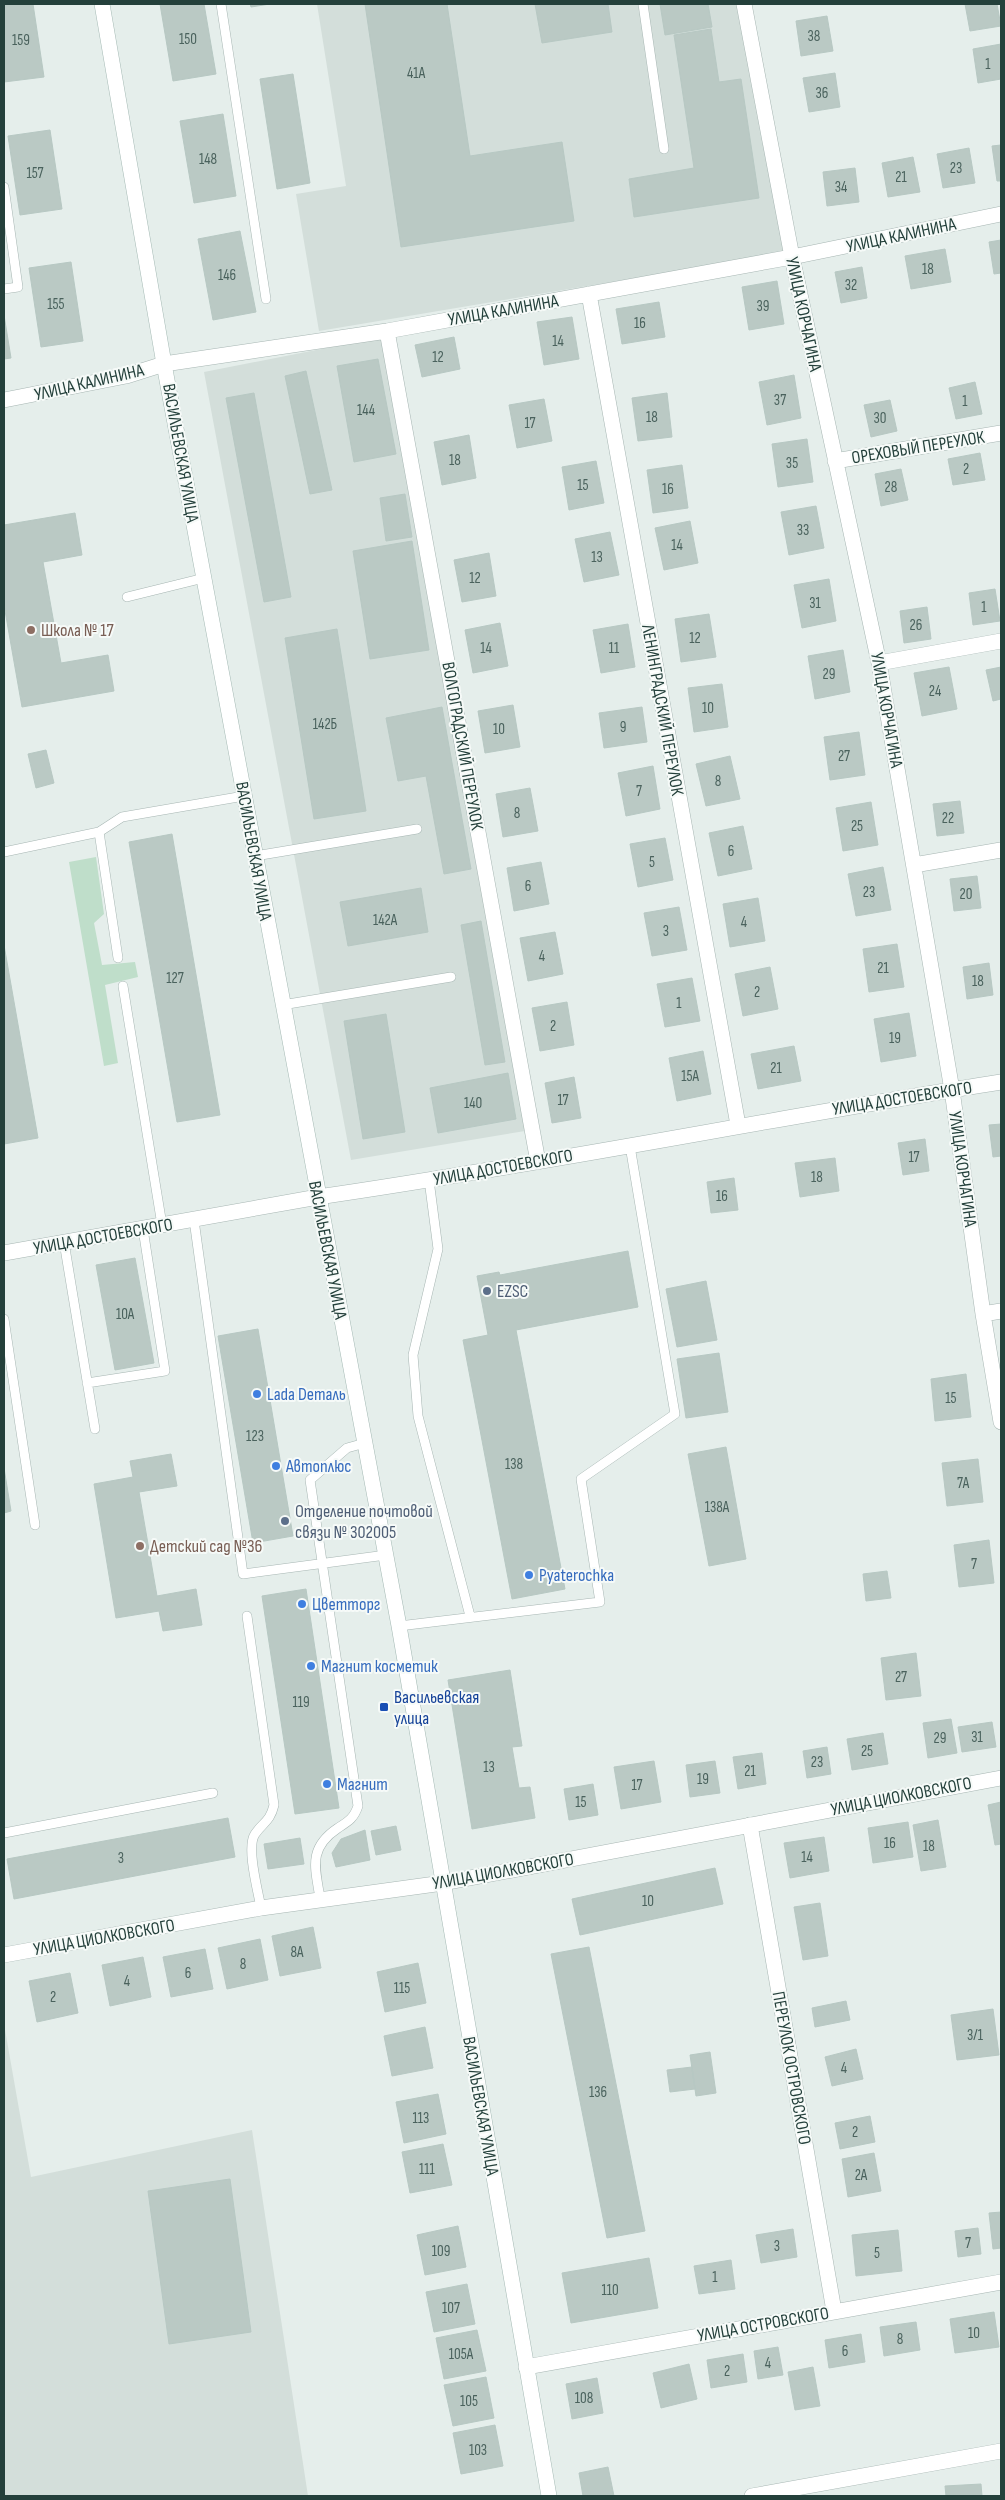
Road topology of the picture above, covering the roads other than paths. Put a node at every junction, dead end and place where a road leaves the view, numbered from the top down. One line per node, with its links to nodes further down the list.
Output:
1 (102, 4): 13 (street, ВАСИЛЬЕВСКАЯ УЛИЦА)
2 (221, 4): 11 (lane)
3 (643, 4): 5 (lane)
4 (744, 4): 8 (street, УЛИЦА КОРЧАГИНА)
5 (664, 149)
6 (4, 187): 9 (lane)
7 (1001, 214): 8 (street, УЛИЦА КАЛИНИНА)
8 (792, 257): 10 (street, УЛИЦА КАЛИНИНА); 16 (street, УЛИЦА КОРЧАГИНА)
9 (4, 289)
10 (589, 294): 12 (street, УЛИЦА КАЛИНИНА); 34 (street, ЛЕНИНГРАДСКИЙ ПЕРЕУЛОК)
11 (266, 299)
12 (387, 331): 13 (street, УЛИЦА КАЛИНИНА); 36 (street, ВОЛГОГРАДСКИЙ ПЕРЕУЛОК)
13 (164, 364): 14 (street, УЛИЦА КАЛИНИНА); 17 (street, ВАСИЛЬЕВСКАЯ УЛИЦА)
14 (4, 400)
15 (1001, 433): 16 (street, ОРЕХОВЫЙ ПЕРЕУЛОК)
16 (835, 461): 20 (street, УЛИЦА КОРЧАГИНА)
17 (204, 578): 18 (lane); 21 (street, ВАСИЛЬЕВСКАЯ УЛИЦА)
18 (127, 597)
19 (1001, 641): 20 (street)
20 (879, 663): 27 (street, УЛИЦА КОРЧАГИНА)
21 (244, 796): 23 (lane); 26 (street, ВАСИЛЬЕВСКАЯ УЛИЦА)
22 (418, 829): 26 (lane)
23 (99, 832): 25 (lane); 28 (lane)
24 (1001, 850): 27 (street)
25 (4, 852)
26 (255, 856): 31 (street, ВАСИЛЬЕВСКАЯ УЛИЦА)
27 (914, 865): 33 (street, УЛИЦА КОРЧАГИНА)
28 (118, 958)
29 (450, 977): 31 (lane)
30 (123, 986): 40 (lane)
31 (282, 1006): 38 (street, ВАСИЛЬЕВСКАЯ УЛИЦА)
32 (1001, 1082): 33 (street, УЛИЦА ДОСТОЕВСКОГО)
33 (952, 1090): 34 (street, УЛИЦА ДОСТОЕВСКОГО); 45 (street, УЛИЦА КОРЧАГИНА)
34 (738, 1125): 35 (street, УЛИЦА ДОСТОЕВСКОГО)
35 (630, 1146): 36 (street, УЛИЦА ДОСТОЕВСКОГО); 55 (lane)
36 (538, 1162): 37 (street, УЛИЦА ДОСТОЕВСКОГО)
37 (429, 1180): 38 (street, УЛИЦА ДОСТОЕВСКОГО); 55 (lane)
38 (318, 1197): 39 (street, УЛИЦА ДОСТОЕВСКОГО); 50 (street, ВАСИЛЬЕВСКАЯ УЛИЦА)
39 (194, 1220): 40 (street, УЛИЦА ДОСТОЕВСКОГО); 53 (lane)
40 (162, 1225): 41 (street, УЛИЦА ДОСТОЕВСКОГО)
41 (143, 1229): 42 (street, УЛИЦА ДОСТОЕВСКОГО); 47 (lane)
42 (64, 1242): 43 (street, УЛИЦА ДОСТОЕВСКОГО); 47 (lane)
43 (4, 1253)
44 (1001, 1311): 45 (street)
45 (983, 1314): 48 (street, УЛИЦА КОРЧАГИНА)
46 (4, 1319): 51 (lane)
47 (87, 1383): 49 (lane)
48 (1001, 1422)
49 (95, 1429)
50 (365, 1443): 52 (street, ВАСИЛЬЕВСКАЯ УЛИЦА); 53 (lane)
51 (35, 1525)
52 (386, 1555): 53 (lane); 56 (street, ВАСИЛЬЕВСКАЯ УЛИЦА)
53 (321, 1563): 62 (lane)
54 (248, 1616): 63 (lane)
55 (470, 1616): 56 (lane)
56 (399, 1626): 61 (street, ВАСИЛЬЕВСКАЯ УЛИЦА)
57 (1001, 1778): 59 (street, УЛИЦА ЦИОЛКОВСКОГО)
58 (213, 1792): 60 (lane)
59 (750, 1824): 61 (street, УЛИЦА ЦИОЛКОВСКОГО); 66 (street, ПЕРЕУЛОК ОСТРОВСКОГО)
60 (4, 1833)
61 (443, 1883): 62 (street, УЛИЦА ЦИОЛКОВСКОГО); 67 (street, ВАСИЛЬЕВСКАЯ УЛИЦА)
62 (320, 1898): 63 (street, УЛИЦА ЦИОЛКОВСКОГО)
63 (261, 1908): 64 (street, УЛИЦА ЦИОЛКОВСКОГО)
64 (4, 1955)
65 (1001, 2282): 66 (street, УЛИЦА ОСТРОВСКОГО)
66 (834, 2311): 67 (street, УЛИЦА ОСТРОВСКОГО)
67 (526, 2367): 69 (street, ВАСИЛЬЕВСКАЯ УЛИЦА)
68 (1001, 2451): 70 (street)
69 (549, 2496)
70 (752, 2496)

